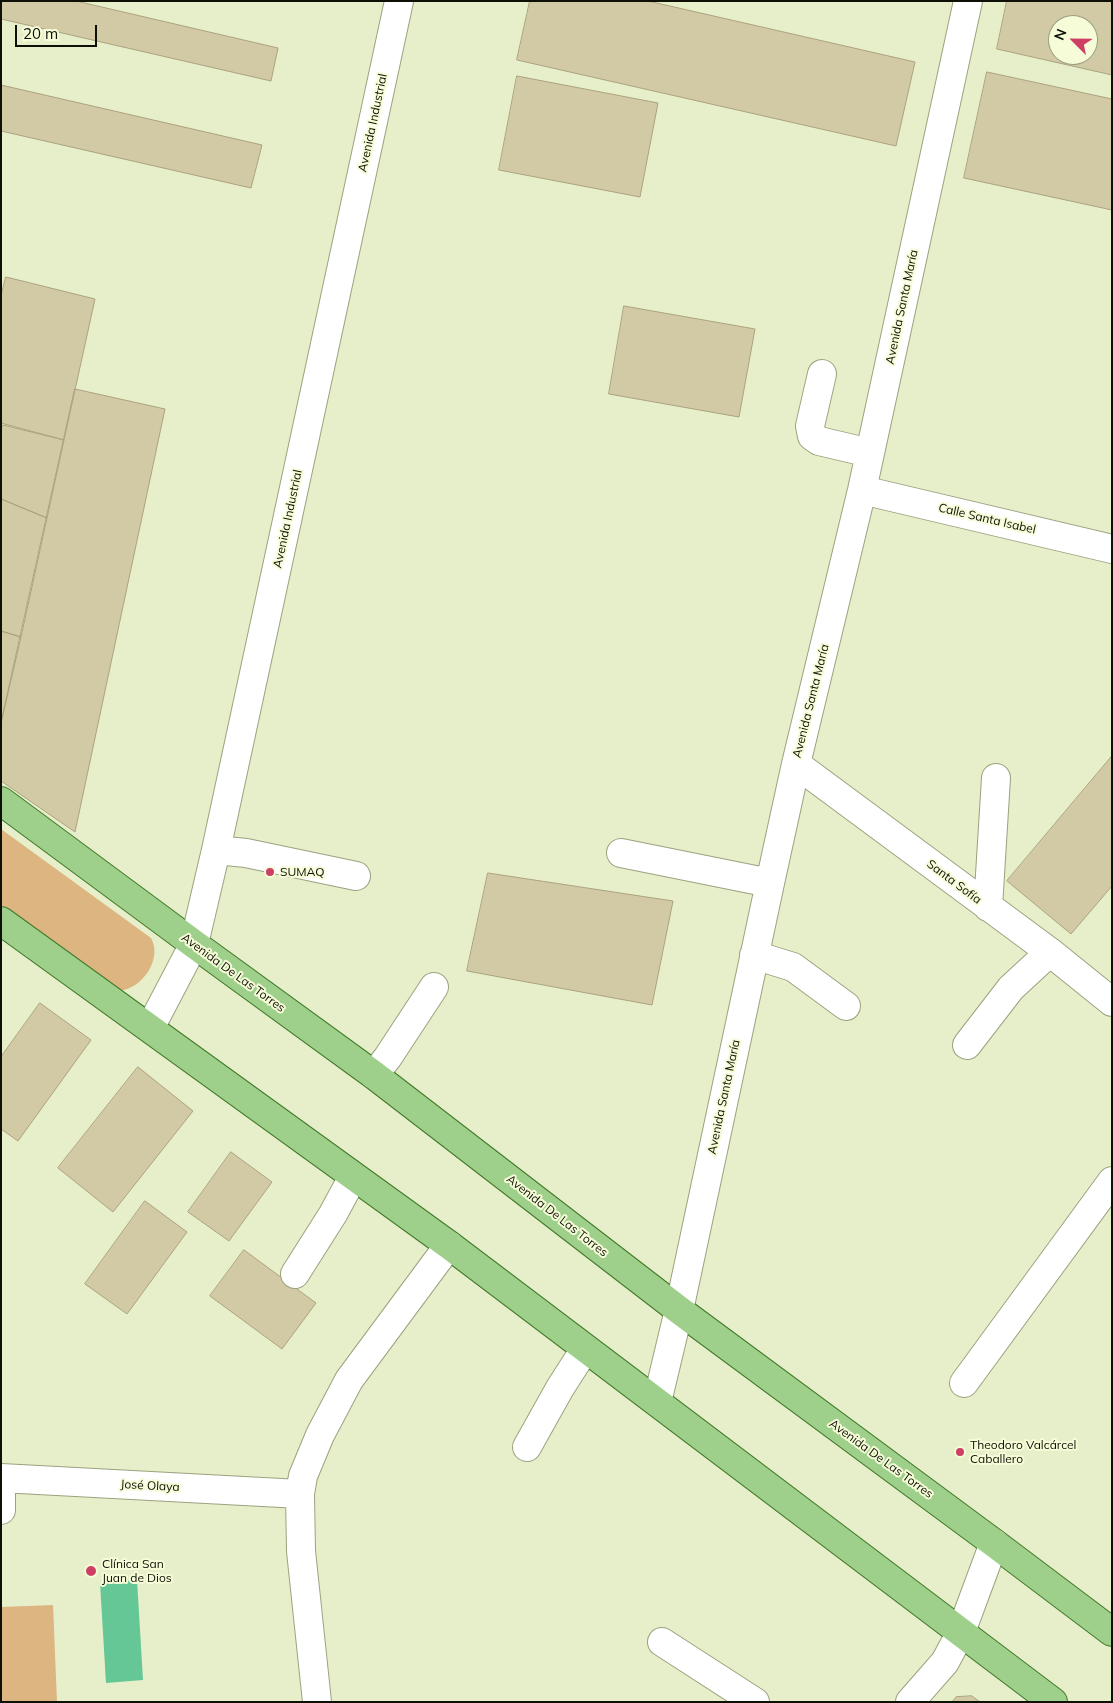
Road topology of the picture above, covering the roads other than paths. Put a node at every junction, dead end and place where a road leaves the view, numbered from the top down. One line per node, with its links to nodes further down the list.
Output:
1 (399, 1): 10 (street, Avenida Industrial)
2 (968, 1): 4 (street, Avenida Santa María)
3 (822, 374): 4 (street)
4 (870, 453): 5 (street, Avenida Santa María)
5 (862, 490): 6 (street, Calle Santa Isabel); 7 (street, Avenida Santa María)
6 (1112, 549)
7 (796, 764): 13 (street, Avenida Santa María); 14 (street, Santa Sofía)
8 (996, 778): 14 (street)
9 (1, 801): 16 (main road, Avenida De Las Torres)
10 (216, 850): 12 (street); 16 (street, Avenida Industrial)
11 (621, 853): 13 (street)
12 (356, 876)
13 (770, 883): 18 (street, Avenida Santa María)
14 (988, 907): 17 (street, Santa Sofía)
15 (1, 921): 22 (main road)
16 (194, 944): 22 (street, Avenida Industrial); 24 (main road, Avenida De Las Torres)
17 (1050, 952): 20 (street, Santa Sofía); 23 (street)
18 (754, 955): 21 (street); 29 (street, Avenida Santa María)
19 (434, 986): 24 (street)
20 (1112, 1002)
21 (846, 1006)
22 (150, 1028): 25 (main road)
23 (968, 1045)
24 (374, 1075): 29 (main road, Avenida De Las Torres)
25 (353, 1176): 27 (main road); 28 (street)
26 (1112, 1181): 31 (street)
27 (449, 1245): 30 (main road); 36 (street)
28 (295, 1274)
29 (679, 1310): 32 (street, Avenida Santa María); 38 (main road, Avenida De Las Torres)
30 (585, 1349): 32 (main road); 33 (street)
31 (964, 1383)
32 (657, 1402): 39 (main road)
33 (527, 1447)
34 (1, 1478): 36 (street, José Olaya)
35 (1, 1491): 37 (street)
36 (300, 1494): 42 (street)
37 (1, 1510)
38 (994, 1543): 39 (street); 40 (main road, Avenida De Las Torres)
39 (961, 1632): 44 (street); 45 (main road)
40 (1112, 1632)
41 (662, 1642): 43 (street)
42 (316, 1702)
43 (755, 1702)
44 (910, 1702)
45 (1053, 1702)

